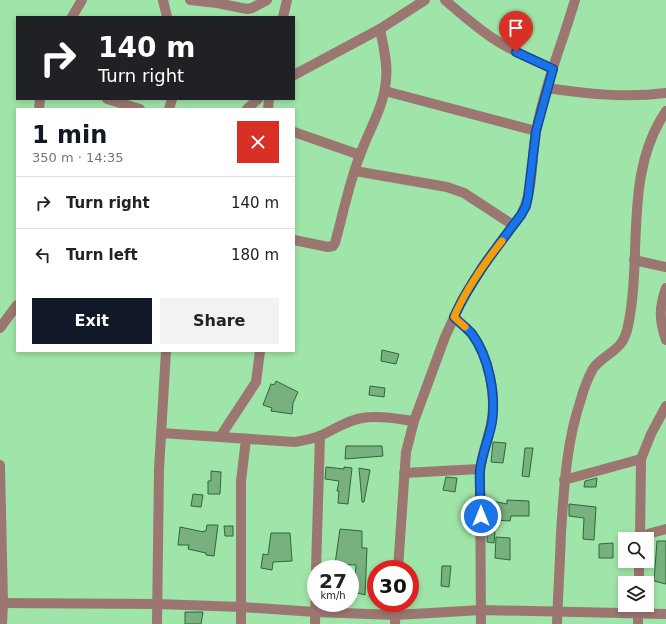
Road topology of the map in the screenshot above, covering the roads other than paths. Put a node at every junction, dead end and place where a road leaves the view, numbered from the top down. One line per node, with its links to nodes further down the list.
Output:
1 (82, 0): 9 (street)
2 (163, 0): 10 (street)
3 (190, 0): 4 (street)
4 (267, 0)
5 (287, 0): 11 (street)
6 (425, 0): 12 (street)
7 (445, 0): 13 (street)
8 (575, 0): 13 (street)
9 (73, 16)
10 (167, 16)
11 (283, 16)
12 (380, 29): 14 (street); 16 (street)
13 (553, 69): 15 (street)
14 (295, 74)
15 (547, 88): 17 (street); 23 (street)
16 (385, 92): 23 (street); 25 (street)
17 (666, 93)
18 (110, 100): 20 (street)
19 (257, 100): 21 (street)
20 (137, 108)
21 (248, 108)
22 (666, 111): 29 (street)
23 (536, 131): 27 (street)
24 (295, 132): 25 (street)
25 (360, 155): 26 (street)
26 (355, 171): 27 (street); 28 (street)
27 (513, 225): 33 (street)
28 (295, 240)
29 (634, 260): 30 (street); 48 (street)
30 (666, 267)
31 (666, 288): 35 (street)
32 (16, 306): 34 (street)
33 (454, 317): 39 (street); 46 (street)
34 (0, 328)
35 (666, 340)
36 (166, 352): 40 (street)
37 (260, 352): 42 (street)
38 (666, 406): 44 (street)
39 (414, 421): 41 (street); 47 (street)
40 (162, 432): 42 (street); 55 (street)
41 (320, 436): 43 (street); 52 (street)
42 (220, 437): 43 (street)
43 (246, 438): 56 (street)
44 (642, 460): 48 (street); 50 (street)
45 (0, 465): 54 (street)
46 (480, 469): 47 (street); 57 (street)
47 (404, 473): 53 (street)
48 (564, 480): 61 (street)
49 (666, 529): 51 (street)
50 (640, 532)
51 (654, 533)
52 (316, 560)
53 (399, 560)
54 (2, 603): 55 (street); 66 (street)
55 (157, 604): 56 (street); 67 (street)
56 (242, 607): 59 (street); 68 (street)
57 (482, 610): 61 (street); 65 (street); 70 (street)
58 (618, 610): 61 (street)
59 (307, 611)
60 (315, 612): 65 (street); 69 (street)
61 (557, 612): 71 (street)
62 (638, 612): 72 (street)
63 (654, 612): 64 (street)
64 (666, 614)
65 (395, 619)
66 (2, 624)
67 (157, 624)
68 (242, 624)
69 (315, 624)
70 (482, 624)
71 (557, 624)
72 (638, 624)

